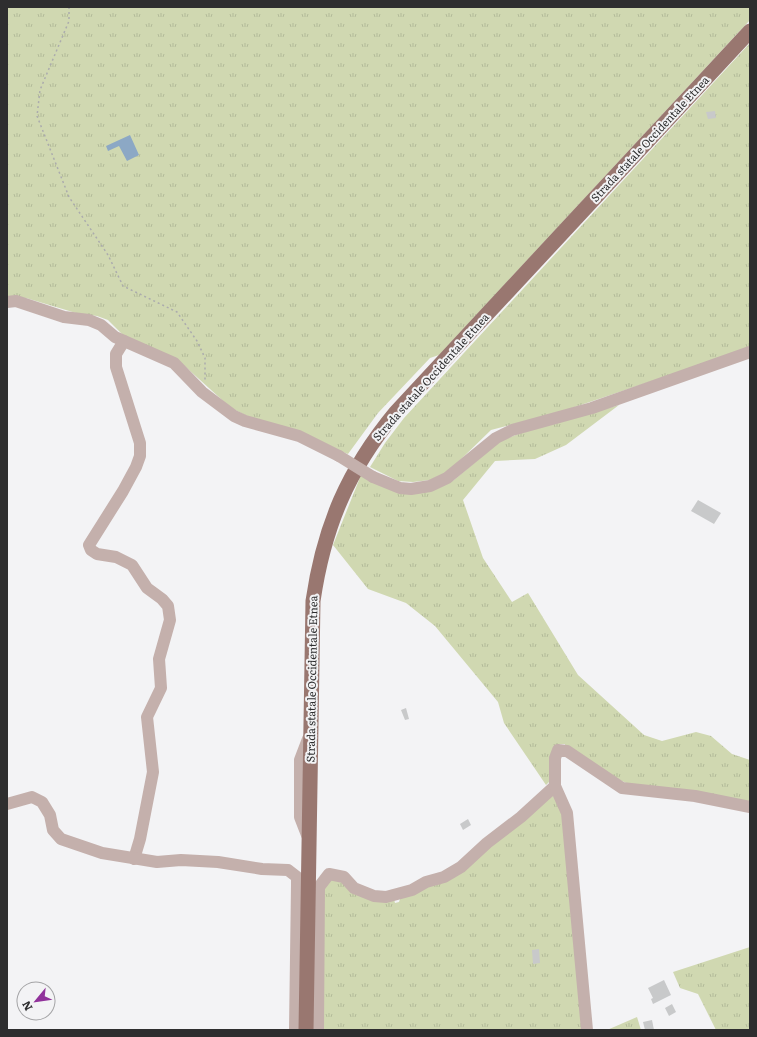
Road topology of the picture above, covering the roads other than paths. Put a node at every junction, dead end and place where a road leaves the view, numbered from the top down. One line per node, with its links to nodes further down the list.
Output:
1 (750, 31): 10 (main road, Strada statale Occidentale Etnea)
2 (7, 302): 3 (street)
3 (124, 341): 4 (street, bridge); 8 (street)
4 (750, 352)
5 (555, 786): 7 (street); 11 (street); 12 (street)
6 (7, 804): 8 (street)
7 (750, 807)
8 (134, 859): 9 (street)
9 (295, 1030)
10 (306, 1030)
11 (318, 1030)
12 (587, 1030)

